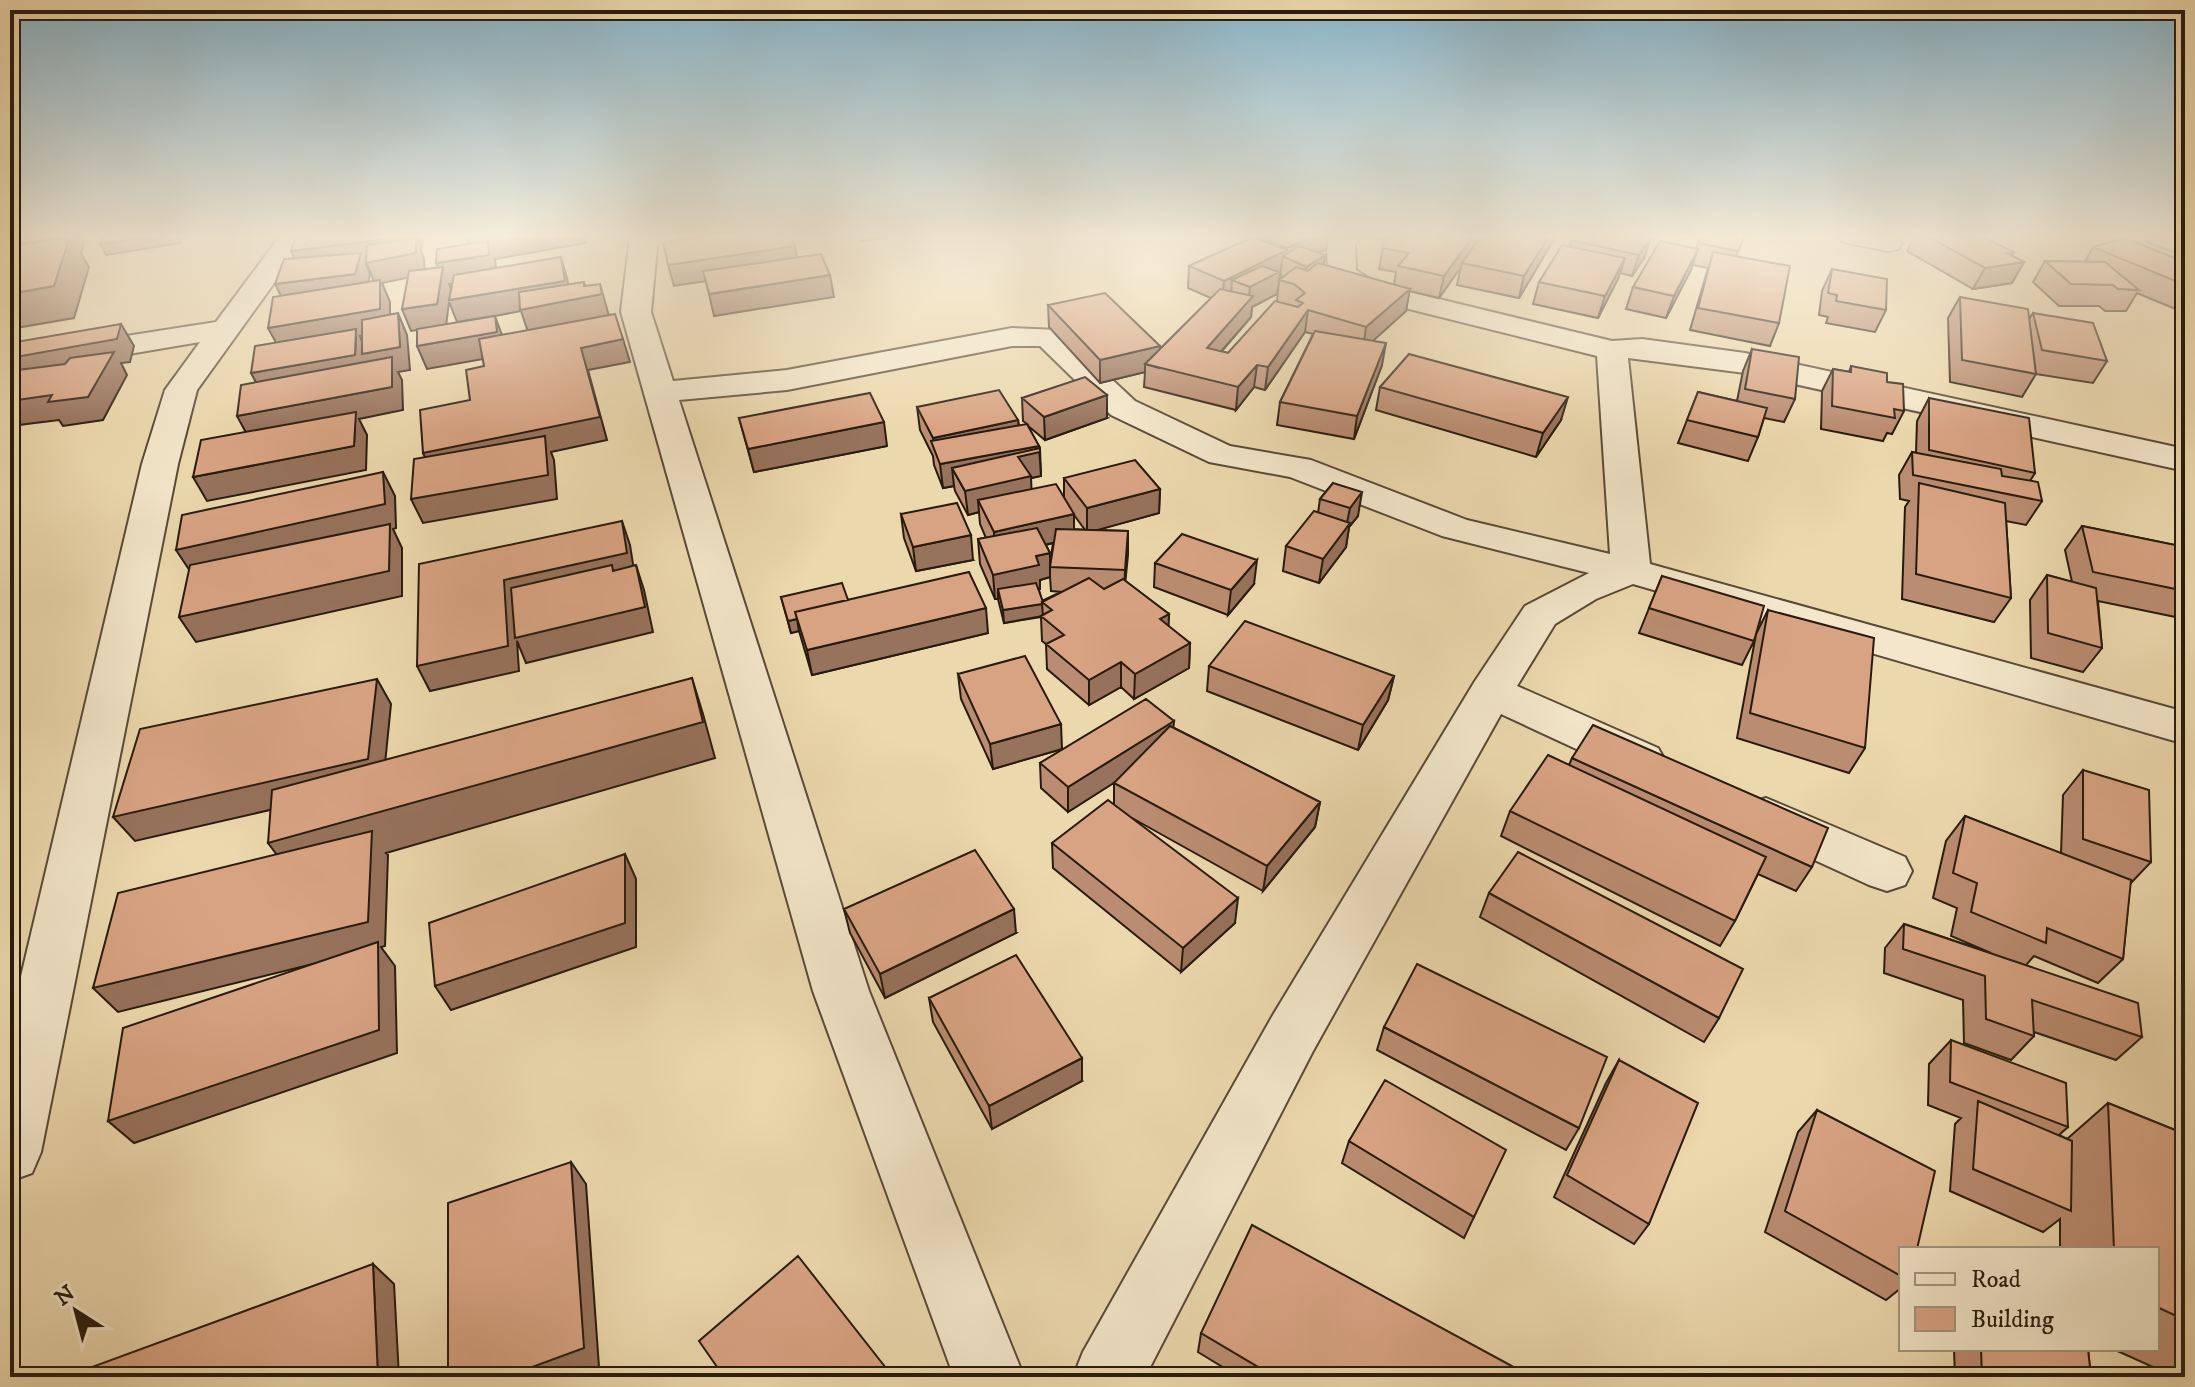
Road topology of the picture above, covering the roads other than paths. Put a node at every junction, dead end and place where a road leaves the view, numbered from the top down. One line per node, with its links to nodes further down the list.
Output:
1 (247, 301): 4 (street)
2 (637, 301): 7 (street)
3 (1411, 301): 5 (street)
4 (226, 329): 6 (street); 15 (street)
5 (1612, 350): 8 (street); 9 (street)
6 (10, 364)
7 (660, 392): 9 (street); 16 (street)
8 (2185, 460)
9 (1631, 571): 10 (street); 11 (street)
10 (1491, 692): 12 (street); 17 (street)
11 (2185, 728)
12 (1675, 775)
13 (1731, 801): 14 (street)
14 (1887, 871)
15 (10, 1152)
16 (989, 1377)
17 (1108, 1377)

